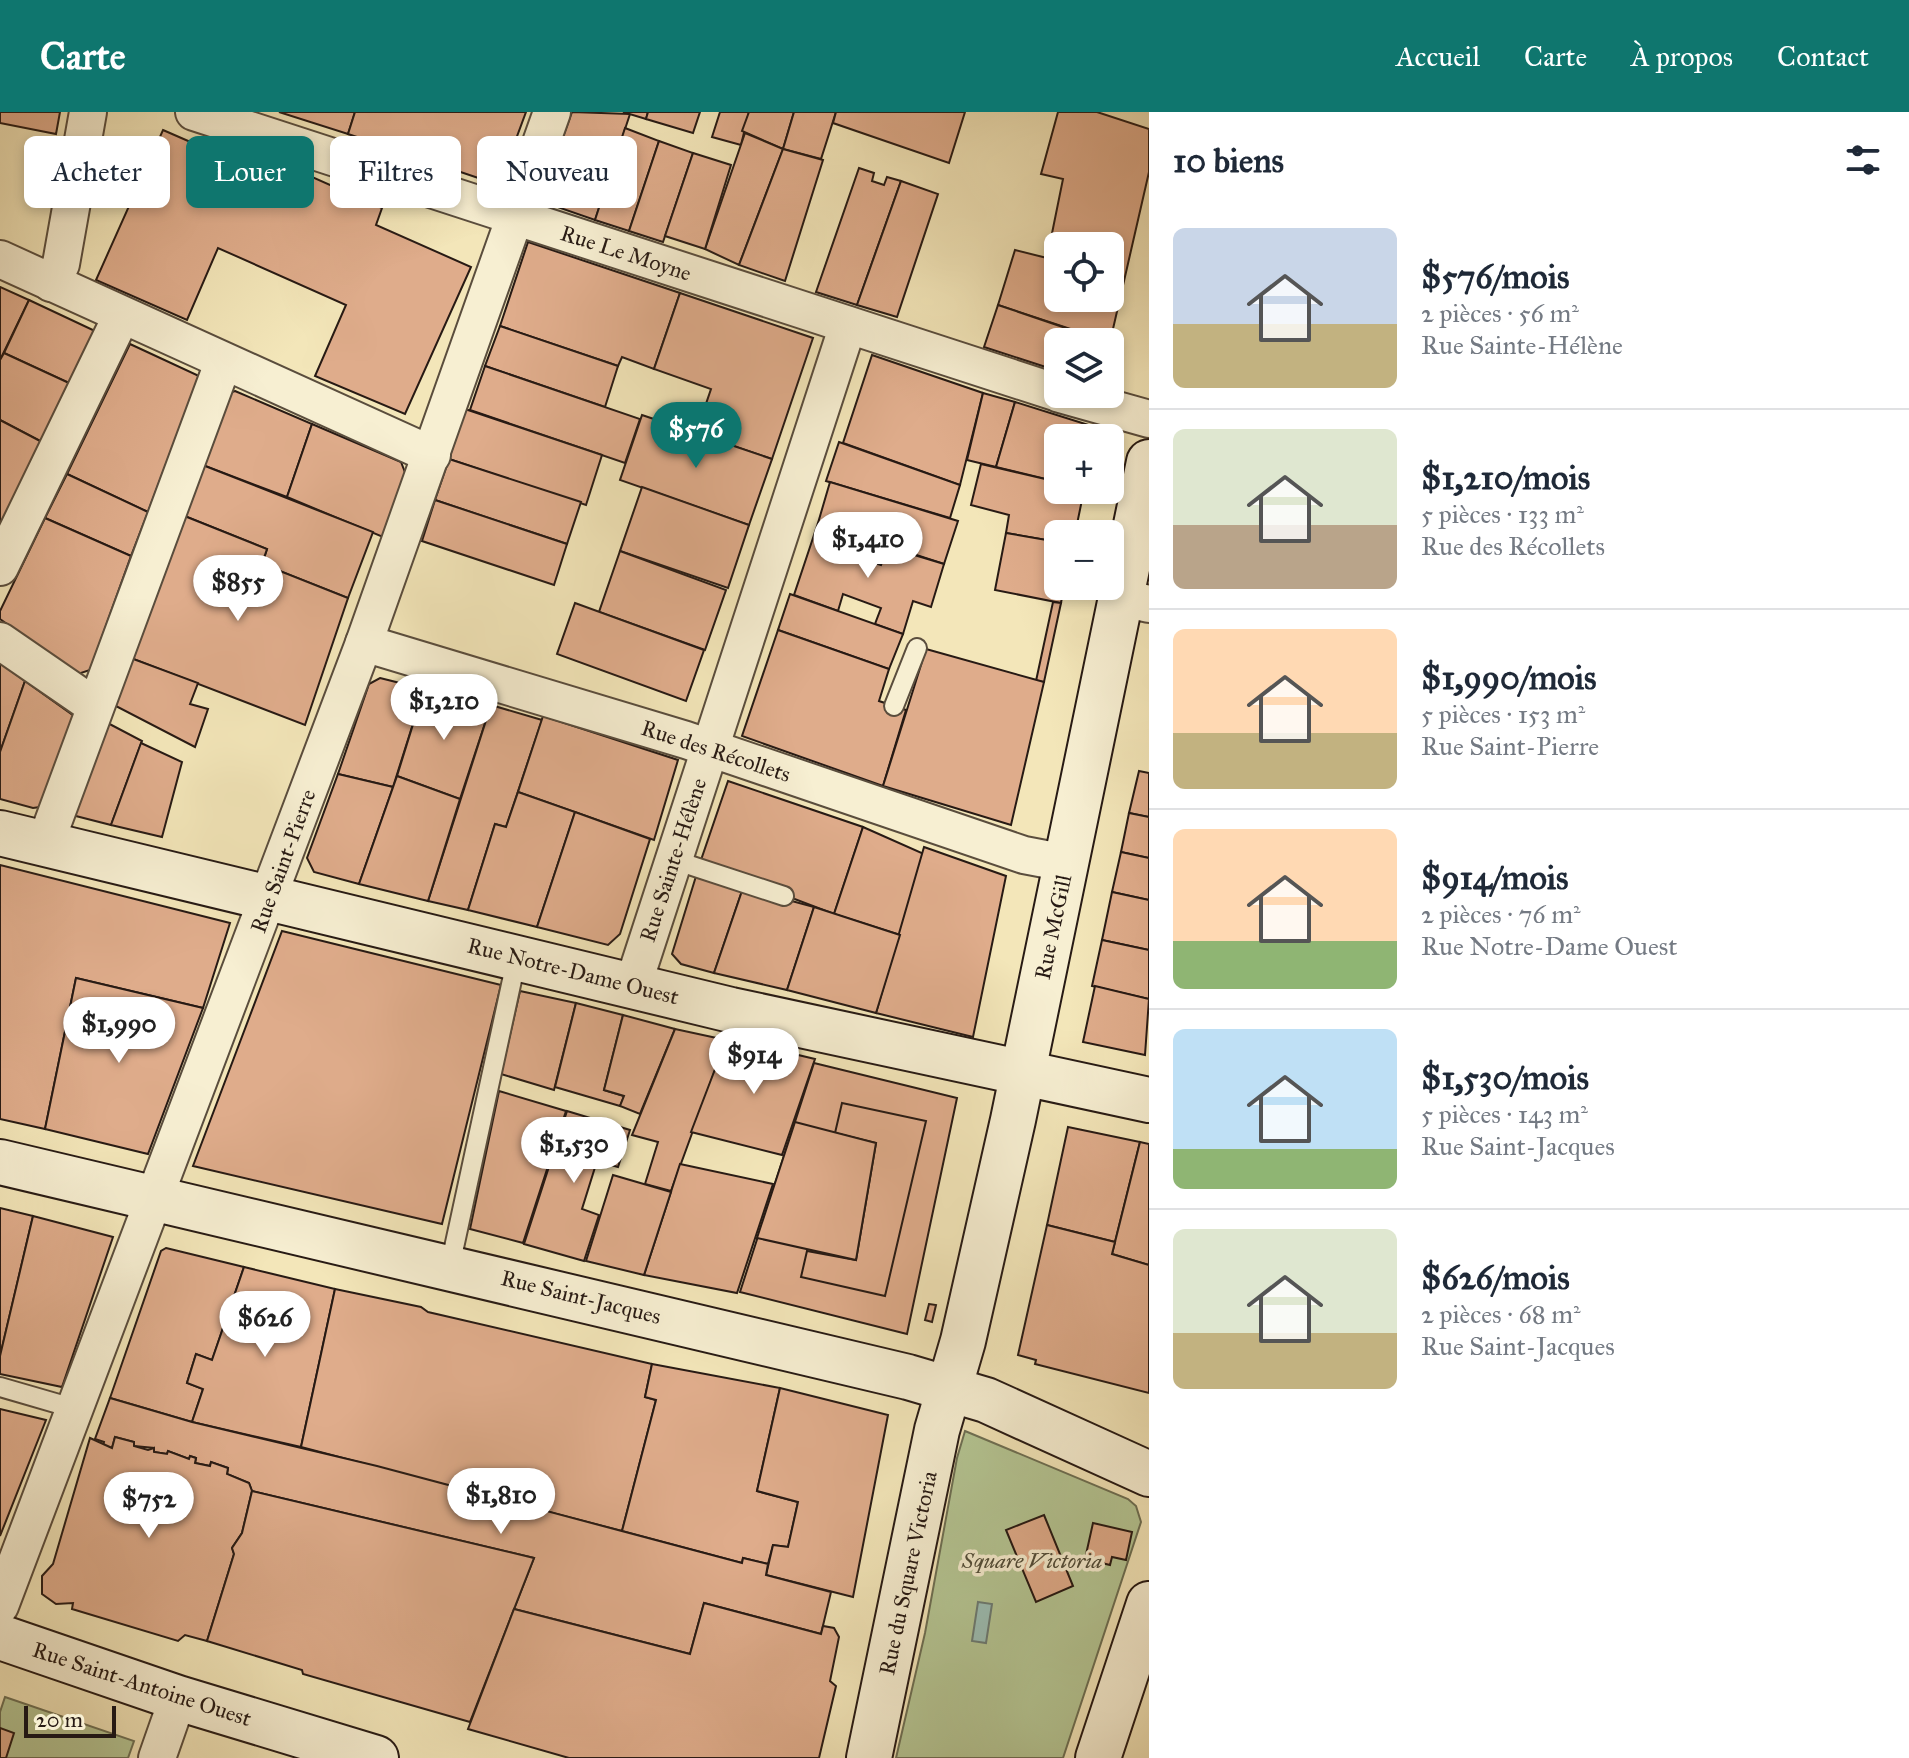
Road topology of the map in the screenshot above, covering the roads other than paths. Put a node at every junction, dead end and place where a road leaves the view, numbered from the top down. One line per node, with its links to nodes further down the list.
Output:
1 (88, 112): 6 (street)
2 (194, 112): 4 (street, Rue Le Moyne)
3 (552, 112): 4 (street, Rue Saint-Pierre)
4 (515, 217): 8 (street, Rue Le Moyne); 13 (street, Rue Saint-Pierre)
5 (0, 259): 6 (street)
6 (51, 283): 7 (street)
7 (121, 317): 9 (street); 15 (street)
8 (848, 325): 10 (street, Rue Le Moyne); 22 (street, Rue Sainte-Hélène)
9 (223, 363): 13 (street); 20 (street)
10 (1044, 389)
11 (1109, 408): 12 (street, Rue Le Moyne)
12 (1149, 419)
13 (432, 455): 18 (street, Rue Saint-Pierre)
14 (1149, 462): 16 (street, Rue McGill)
15 (0, 567)
16 (1135, 601): 26 (street, Rue McGill)
17 (0, 641): 20 (street)
18 (364, 643): 22 (street, Rue des Récollets); 28 (street, Rue Saint-Pierre)
19 (917, 648): 21 (lane)
20 (93, 705): 24 (street)
21 (894, 706)
22 (709, 749): 25 (street, Rue Sainte-Hélène); 26 (street, Rue des Récollets)
23 (0, 833): 24 (street, Rue Notre-Dame Ouest)
24 (45, 844): 28 (street, Rue Notre-Dame Ouest)
25 (674, 860): 27 (lane); 30 (street, Rue Sainte-Hélène)
26 (1066, 863): 31 (street, Rue McGill)
27 (784, 896)
28 (269, 897): 29 (street, Rue Notre-Dame Ouest); 34 (street, Rue Saint-Pierre)
29 (517, 957): 30 (street, Rue Notre-Dame Ouest); 35 (lane)
30 (633, 985): 31 (street, Rue Notre-Dame Ouest)
31 (1023, 1073): 32 (street, Rue Notre-Dame Ouest); 37 (street, Rue McGill)
32 (1149, 1100)
33 (0, 1162): 34 (street, Rue Saint-Jacques)
34 (157, 1199): 35 (street, Rue Saint-Jacques); 38 (street, Rue Saint-Pierre)
35 (450, 1266): 37 (street, Rue Saint-Jacques)
36 (0, 1387): 38 (lane)
37 (948, 1389): 39 (street, Rue Saint-Jacques); 46 (street, Rue du Square Victoria)
38 (76, 1409): 41 (street, Rue Saint-Pierre)
39 (1149, 1474)
40 (1149, 1604): 47 (street)
41 (0, 1606)
42 (0, 1637): 43 (street, Rue Saint-Antoine Ouest)
43 (178, 1698): 44 (street); 45 (street, Rue Saint-Antoine Ouest)
44 (157, 1758)
45 (376, 1758)
46 (869, 1758)
47 (1098, 1758)

